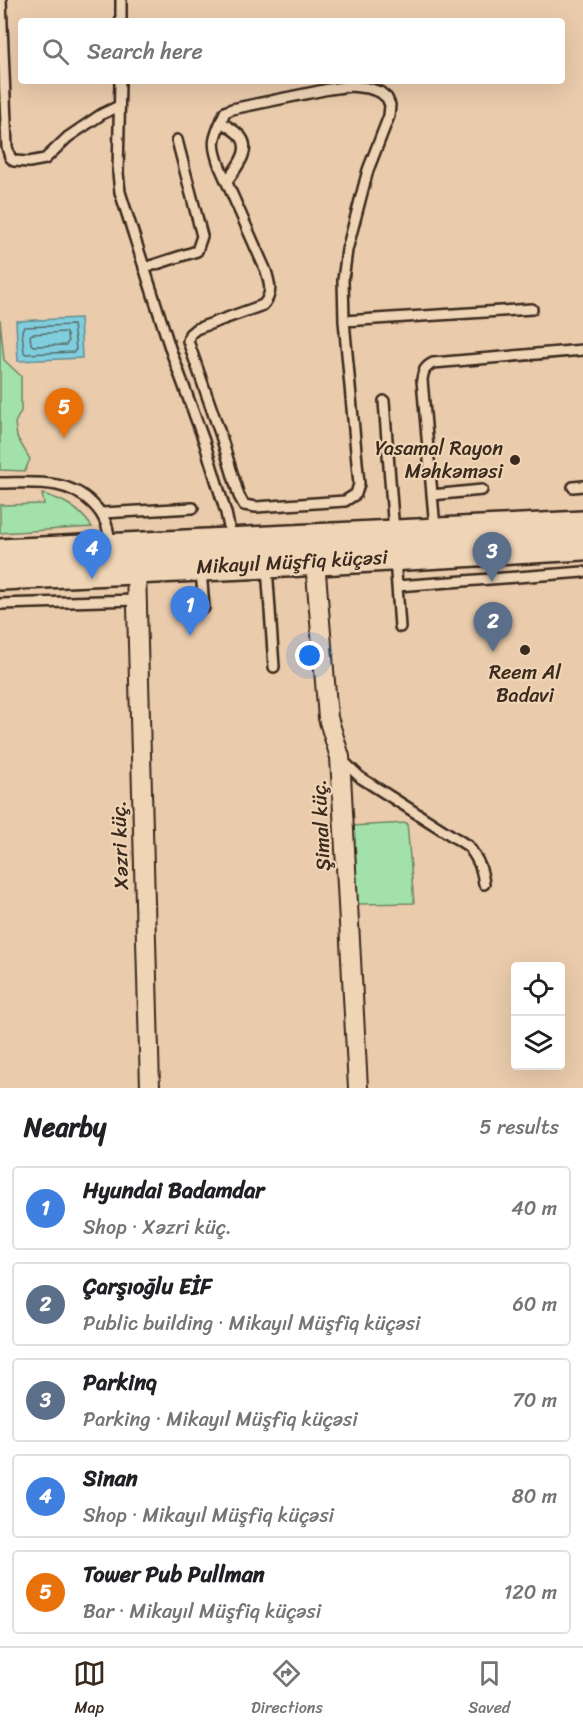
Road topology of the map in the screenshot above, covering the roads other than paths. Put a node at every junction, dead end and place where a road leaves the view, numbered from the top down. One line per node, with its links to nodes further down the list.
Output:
1 (1, 0): 5 (lane)
2 (121, 0): 3 (lane)
3 (121, 18)
4 (120, 84): 5 (lane)
5 (119, 106): 9 (lane)
6 (221, 122): 8 (lane); 8 (lane); 11 (lane)
7 (177, 140): 9 (lane)
8 (226, 181): 14 (lane)
9 (144, 268): 15 (lane)
10 (532, 309): 11 (lane)
11 (344, 321): 14 (lane)
12 (583, 350): 20 (lane)
13 (384, 401): 26 (lane)
14 (221, 436): 15 (lane)
15 (204, 441): 25 (lane)
16 (0, 483): 22 (lane)
17 (583, 486): 18 (lane)
18 (573, 487)
19 (482, 490): 20 (lane)
20 (432, 495): 24 (lane)
21 (193, 508): 22 (lane)
22 (102, 513): 28 (lane)
23 (583, 525): 24 (main road, Mikayıl Müşfiq küçəsi)
24 (435, 532): 26 (main road, Mikayıl Müşfiq küçəsi)
25 (232, 543): 26 (main road, Mikayıl Müşfiq küçəsi); 28 (main road, Mikayıl Müşfiq küçəsi)
26 (395, 545): 27 (main road, Mikayıl Müşfiq küçəsi); 30 (main road, Mikayıl Müşfiq küçəsi); 36 (lane)
27 (583, 546)
28 (110, 549): 29 (main road, Mikayıl Müşfiq küçəsi)
29 (0, 553)
30 (315, 561): 31 (main road, Mikayıl Müşfiq küçəsi); 42 (street, Şimal küç.)
31 (267, 564): 32 (main road, Mikayıl Müşfiq küçəsi); 41 (lane)
32 (201, 567): 33 (main road, Mikayıl Müşfiq küçəsi); 39 (lane)
33 (136, 570): 35 (main road, Mikayıl Müşfiq küçəsi); 37 (street, Xəzri küç.)
34 (583, 572): 36 (lane)
35 (0, 576)
36 (397, 585): 40 (lane)
37 (136, 600): 38 (lane); 44 (street, Xəzri küç.)
38 (0, 604)
39 (204, 608)
40 (400, 627)
41 (274, 667)
42 (340, 757): 43 (lane); 45 (street, Şimal küç.)
43 (484, 884)
44 (150, 1088)
45 (358, 1088)

